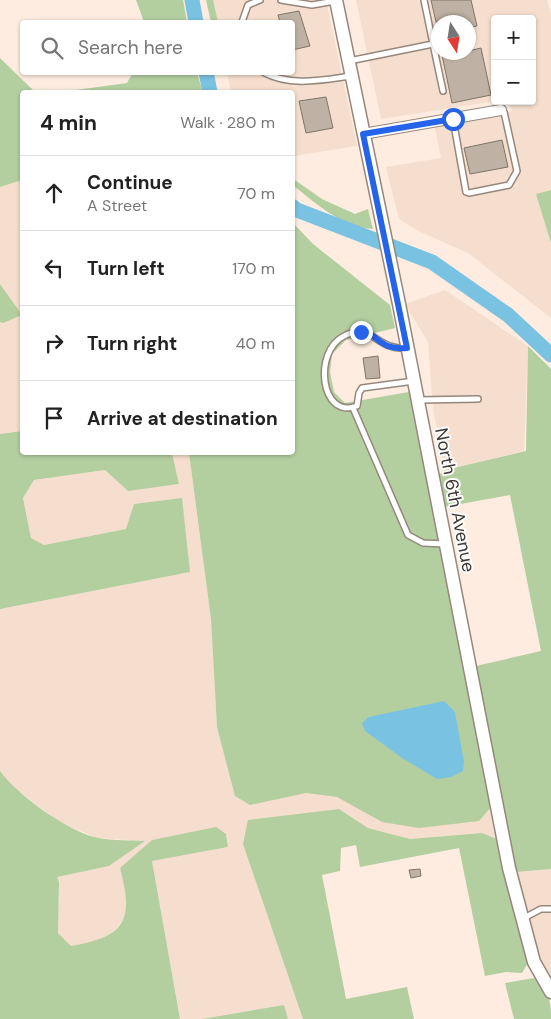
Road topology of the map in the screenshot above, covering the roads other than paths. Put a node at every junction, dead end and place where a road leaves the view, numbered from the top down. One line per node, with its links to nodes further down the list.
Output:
1 (260, 0): 5 (lane)
2 (281, 0): 4 (lane)
3 (424, 0): 6 (lane)
4 (337, 3): 9 (street, North 6th Avenue)
5 (243, 20)
6 (431, 31)
7 (431, 45): 9 (lane)
8 (437, 60): 12 (lane)
9 (348, 62): 11 (street, North 6th Avenue)
10 (268, 75): 11 (lane)
11 (351, 76): 15 (street, North 6th Avenue)
12 (443, 91)
13 (501, 110): 14 (street); 14 (lane)
14 (453, 119): 15 (street)
15 (363, 134): 16 (street, North 6th Avenue)
16 (407, 348): 17 (street, North 6th Avenue); 20 (lane)
17 (414, 381): 19 (street, North 6th Avenue); 20 (lane)
18 (478, 399): 19 (lane)
19 (418, 400): 21 (street, North 6th Avenue)
20 (353, 408): 21 (lane)
21 (446, 544): 23 (street, North 6th Avenue)
22 (551, 908): 23 (lane)
23 (521, 919): 24 (street, North 6th Avenue)
24 (551, 992)

